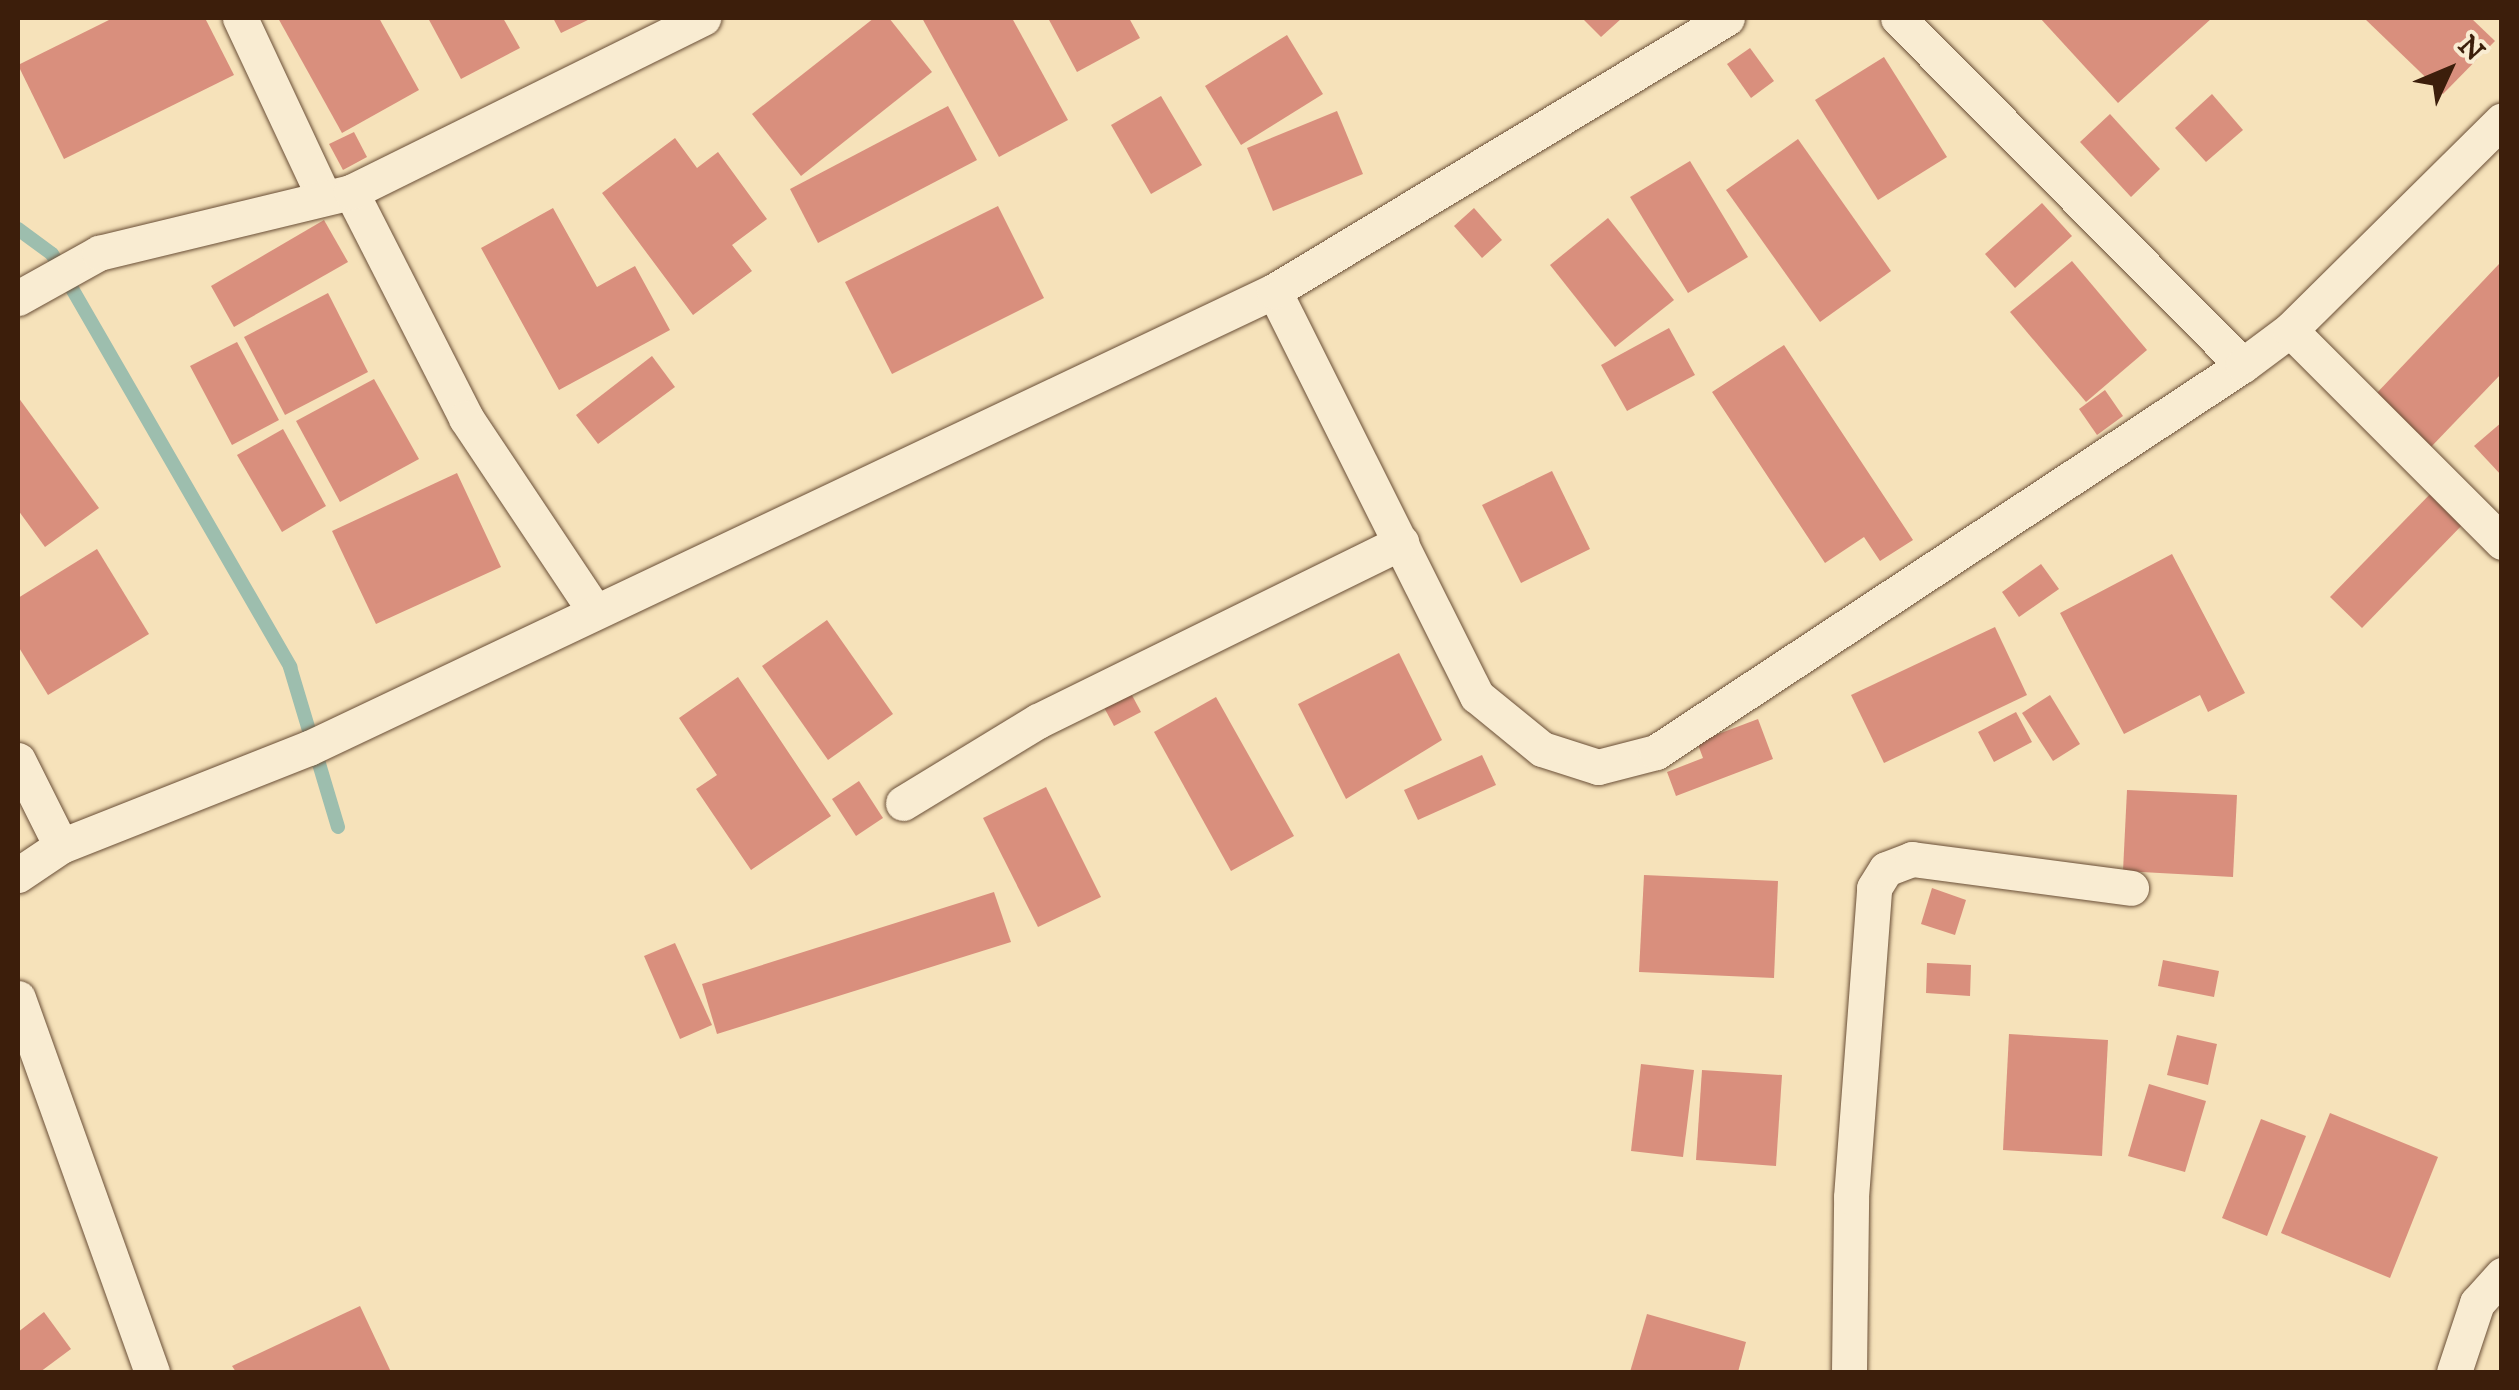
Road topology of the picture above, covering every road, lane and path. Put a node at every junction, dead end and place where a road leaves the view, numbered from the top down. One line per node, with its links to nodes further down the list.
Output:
1 (240, 18): 6 (street)
2 (703, 18): 6 (street)
3 (1727, 18): 7 (street)
4 (1898, 18): 10 (street)
5 (2502, 120): 9 (street)
6 (338, 195): 8 (street); 13 (street)
7 (1274, 290): 11 (street); 13 (street)
8 (18, 298)
9 (2290, 330): 10 (street); 12 (street)
10 (2242, 365): 11 (street)
11 (1401, 542): 15 (street)
12 (2502, 542)
13 (594, 610): 16 (street)
14 (18, 760): 16 (street)
15 (902, 804)
16 (61, 846): 17 (street)
17 (18, 875)
18 (2131, 888): 22 (street)
19 (18, 998): 21 (street)
20 (2502, 1276): 23 (street)
21 (152, 1372)
22 (1850, 1372)
23 (2454, 1372)

